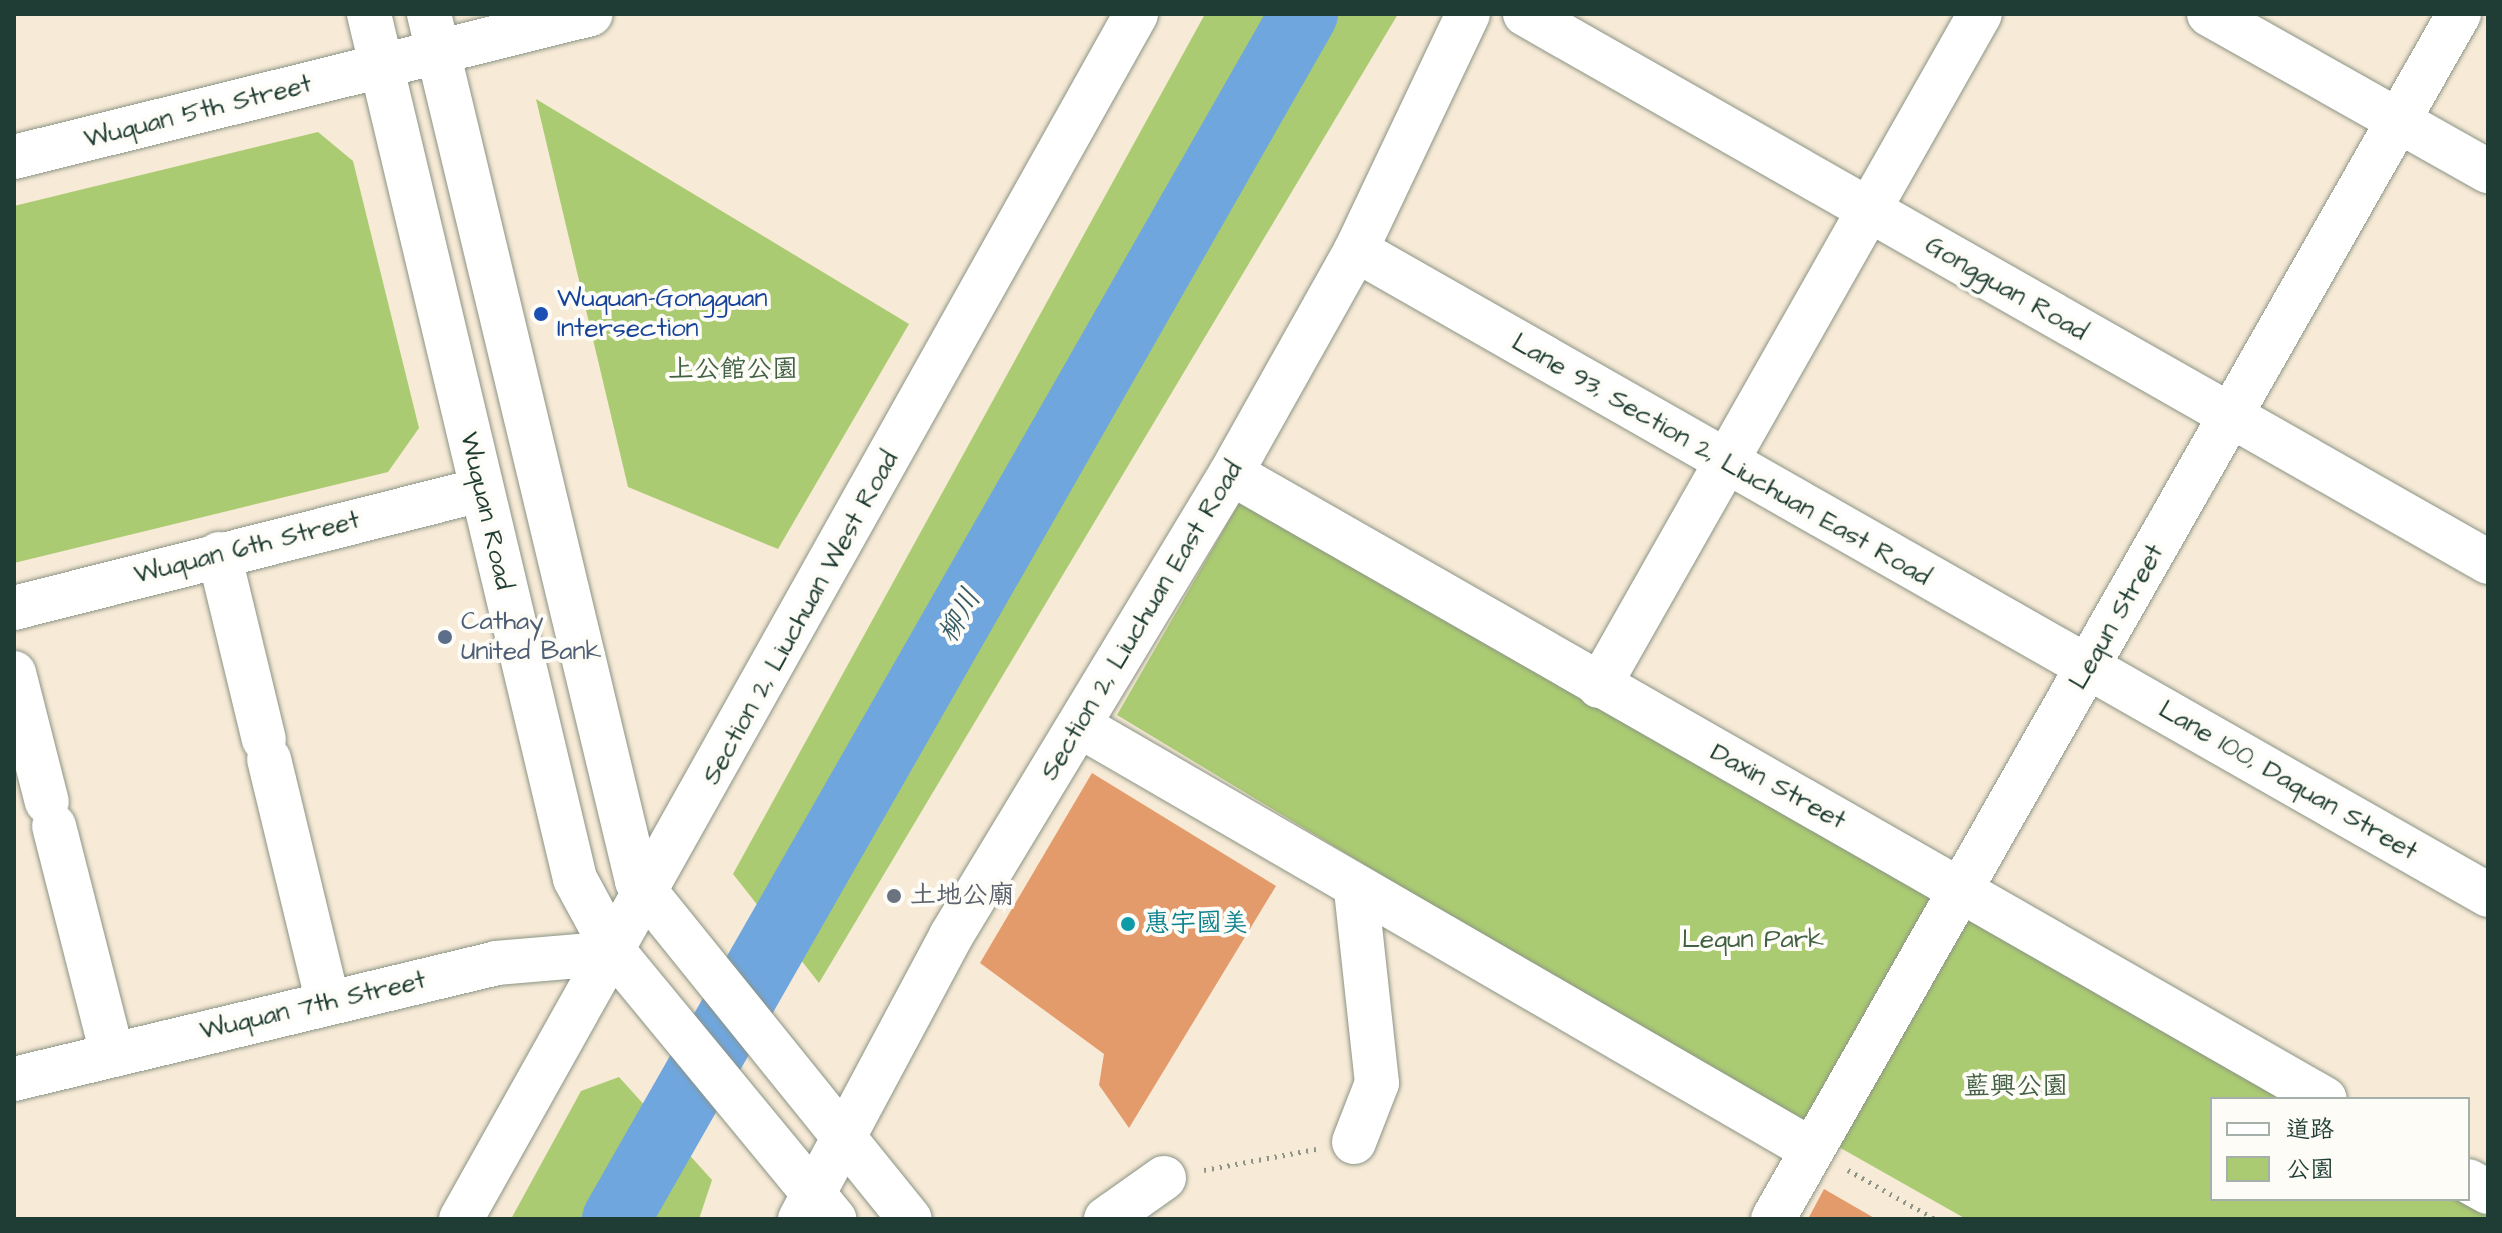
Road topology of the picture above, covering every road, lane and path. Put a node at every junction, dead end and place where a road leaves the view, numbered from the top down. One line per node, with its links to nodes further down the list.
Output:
1 (369, 14): 10 (street, Wuquan Road)
2 (591, 14): 9 (street)
3 (1136, 14): 30 (street, Section 2, Liuchuan West Road)
4 (1468, 14): 15 (street, Section 2, Liuchuan East Road)
5 (1525, 14): 14 (street, Gongguan Road)
6 (1980, 14): 14 (street)
7 (2209, 14): 11 (street)
8 (2459, 14): 11 (street, Lequn Street)
9 (434, 33): 10 (street, Wuquan 5th Street); 30 (street)
10 (382, 66): 12 (street, Wuquan 5th Street); 19 (street, Wuquan Road)
11 (2399, 122): 13 (street); 16 (street, Lequn Street)
12 (14, 157)
13 (2488, 171)
14 (1868, 210): 16 (street, Gongguan Road); 17 (street)
15 (1356, 250): 17 (street, Lane 93, Section 2, Liuchuan East Road); 18 (street, Section 2, Liuchuan East Road)
16 (2231, 417): 21 (street, Gongguan Road); 23 (street, Lequn Street)
17 (1725, 464): 23 (street, Lane 93, Section 2, Liuchuan East Road); 25 (street)
18 (1231, 473): 25 (street, Daxin Street); 26 (street, Section 2, Liuchuan East Road)
19 (481, 490): 20 (street, Wuquan 6th Street); 31 (street, Wuquan Road)
20 (219, 554): 22 (street, Wuquan 6th Street); 32 (street)
21 (2485, 558)
22 (14, 608)
23 (2088, 667): 28 (street, Lequn Street); 29 (street, Lane 100, Daquan Street)
24 (14, 673): 33 (street)
25 (1599, 686): 28 (street, Daxin Street)
26 (1080, 726): 27 (street); 36 (street, Section 2, Liuchuan East Road)
27 (1356, 890): 37 (street); 38 (street)
28 (1960, 890): 35 (street, Daxin Street); 38 (street, Lequn Street)
29 (2488, 895)
30 (647, 896): 31 (street, Section 2, Liuchuan West Road); 36 (street)
31 (615, 953): 32 (street, Wuquan 7th Street); 42 (street, Wuquan Road); 43 (street, Section 2, Liuchuan West Road)
32 (328, 1003): 33 (street, Wuquan 7th Street)
33 (112, 1054): 34 (street, Wuquan 7th Street)
34 (14, 1079)
35 (2322, 1097)
36 (847, 1134): 42 (street, Section 2, Liuchuan East Road); 44 (street)
37 (1354, 1142): 39 (path)
38 (1812, 1150): 46 (street, Lequn Street); 47 (path)
39 (1164, 1178): 45 (street)
40 (2470, 1182): 41 (street)
41 (2488, 1192)
42 (816, 1211)
43 (461, 1219)
44 (910, 1219)
45 (1106, 1219)
46 (1773, 1219)
47 (1935, 1219)

